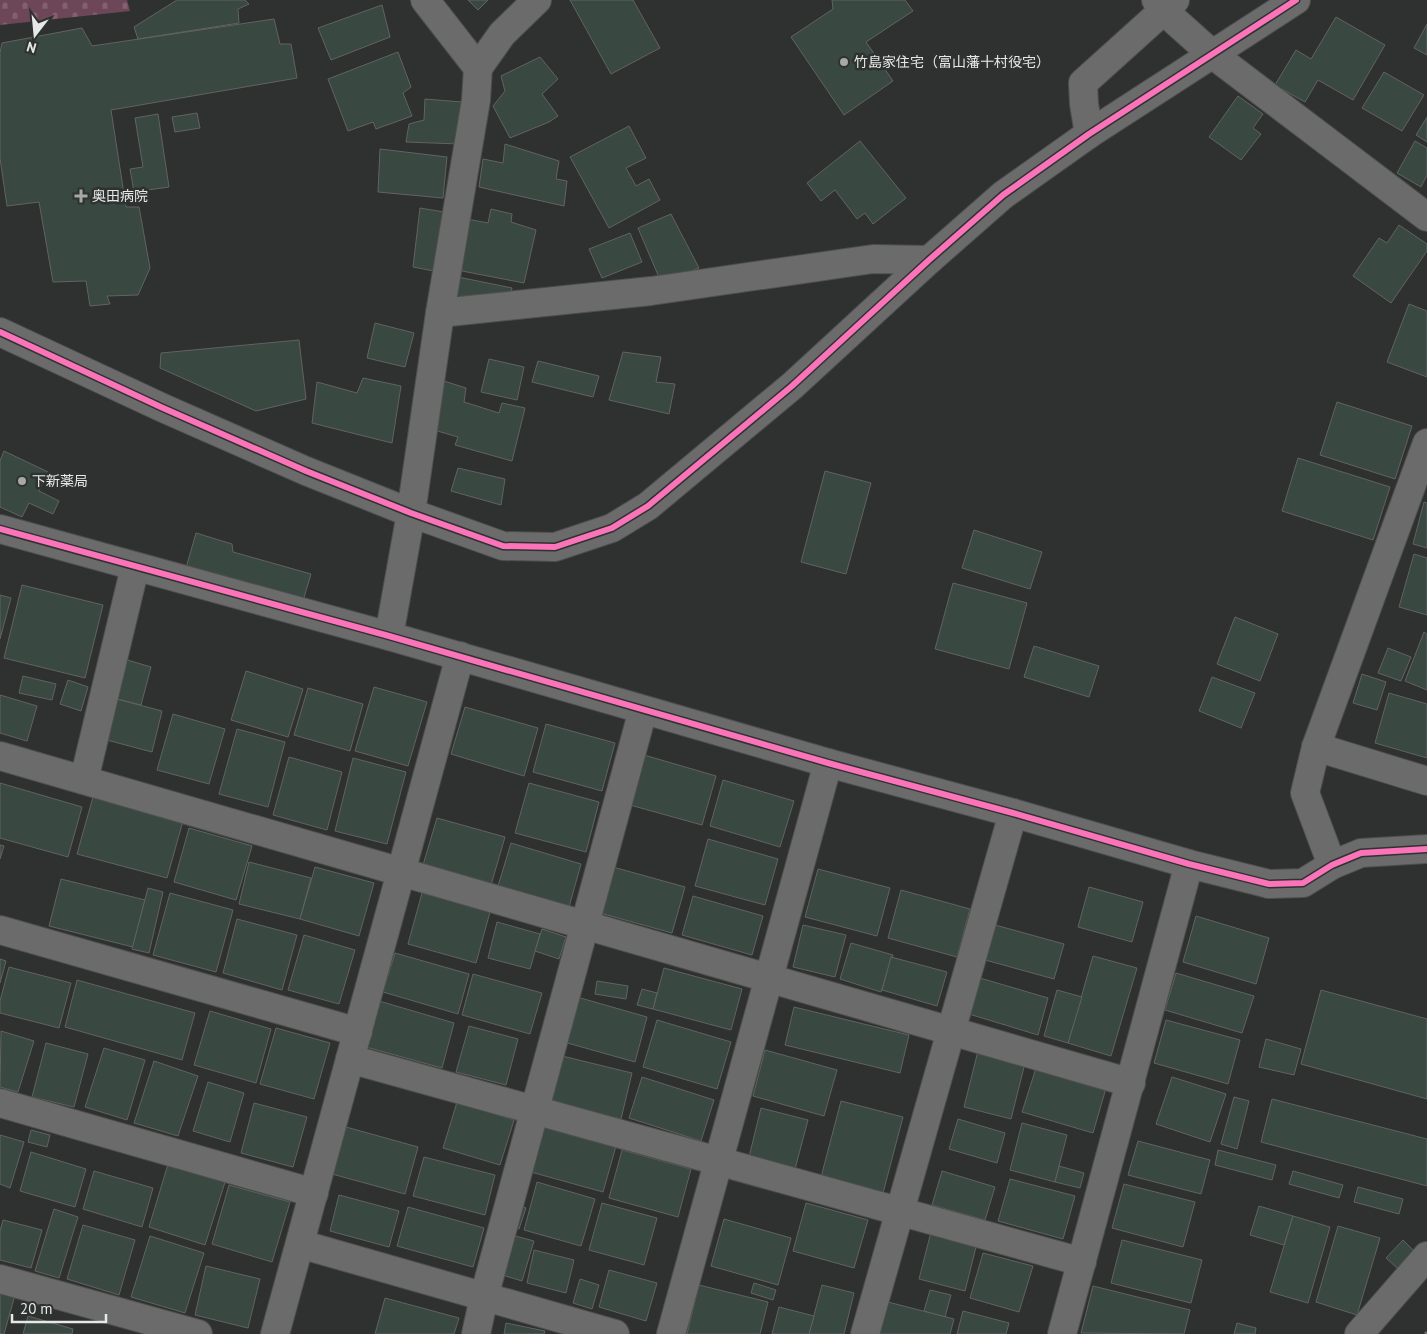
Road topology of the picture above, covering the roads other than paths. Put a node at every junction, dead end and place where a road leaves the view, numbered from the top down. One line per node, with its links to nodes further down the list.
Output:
1 (425, 0): 6 (street)
2 (537, 0): 6 (street)
3 (1296, 0): 5 (street)
4 (1165, 4): 5 (street); 7 (street)
5 (1212, 54): 7 (street); 8 (street)
6 (478, 68): 10 (street)
7 (1089, 134): 9 (street)
8 (1427, 217)
9 (929, 260): 10 (street); 13 (street)
10 (440, 313): 13 (street)
11 (0, 332): 13 (street)
12 (1427, 443): 19 (street)
13 (411, 513): 16 (street)
14 (0, 529): 15 (street)
15 (135, 567): 16 (street); 22 (street)
16 (389, 636): 17 (street)
17 (460, 656): 18 (street); 28 (street)
18 (643, 710): 21 (street); 29 (street)
19 (1316, 747): 23 (street); 27 (street)
20 (0, 756): 22 (street)
21 (828, 763): 24 (street); 31 (street)
22 (84, 780): 28 (street)
23 (1427, 781)
24 (1012, 813): 26 (street); 32 (street)
25 (1427, 848): 27 (street)
26 (1189, 864): 27 (street); 35 (street)
27 (1332, 865)
28 (401, 872): 29 (street); 33 (street)
29 (584, 925): 31 (street); 37 (street)
30 (0, 930): 33 (street)
31 (769, 978): 32 (street); 38 (street)
32 (951, 1031): 35 (street); 40 (street)
33 (358, 1032): 34 (street)
34 (350, 1059): 37 (street); 39 (street)
35 (1131, 1083): 43 (street)
36 (0, 1102): 39 (street)
37 (534, 1110): 38 (street); 45 (street)
38 (719, 1161): 40 (street); 50 (street)
39 (314, 1193): 41 (street)
40 (900, 1212): 43 (street); 51 (street)
41 (300, 1244): 45 (street); 47 (street)
42 (1427, 1256): 53 (street)
43 (1082, 1262): 52 (street)
44 (0, 1279): 46 (street)
45 (484, 1297): 48 (street); 49 (street)
46 (198, 1334)
47 (275, 1334)
48 (476, 1334)
49 (615, 1334)
50 (671, 1334)
51 (865, 1334)
52 (1062, 1334)
53 (1359, 1334)

